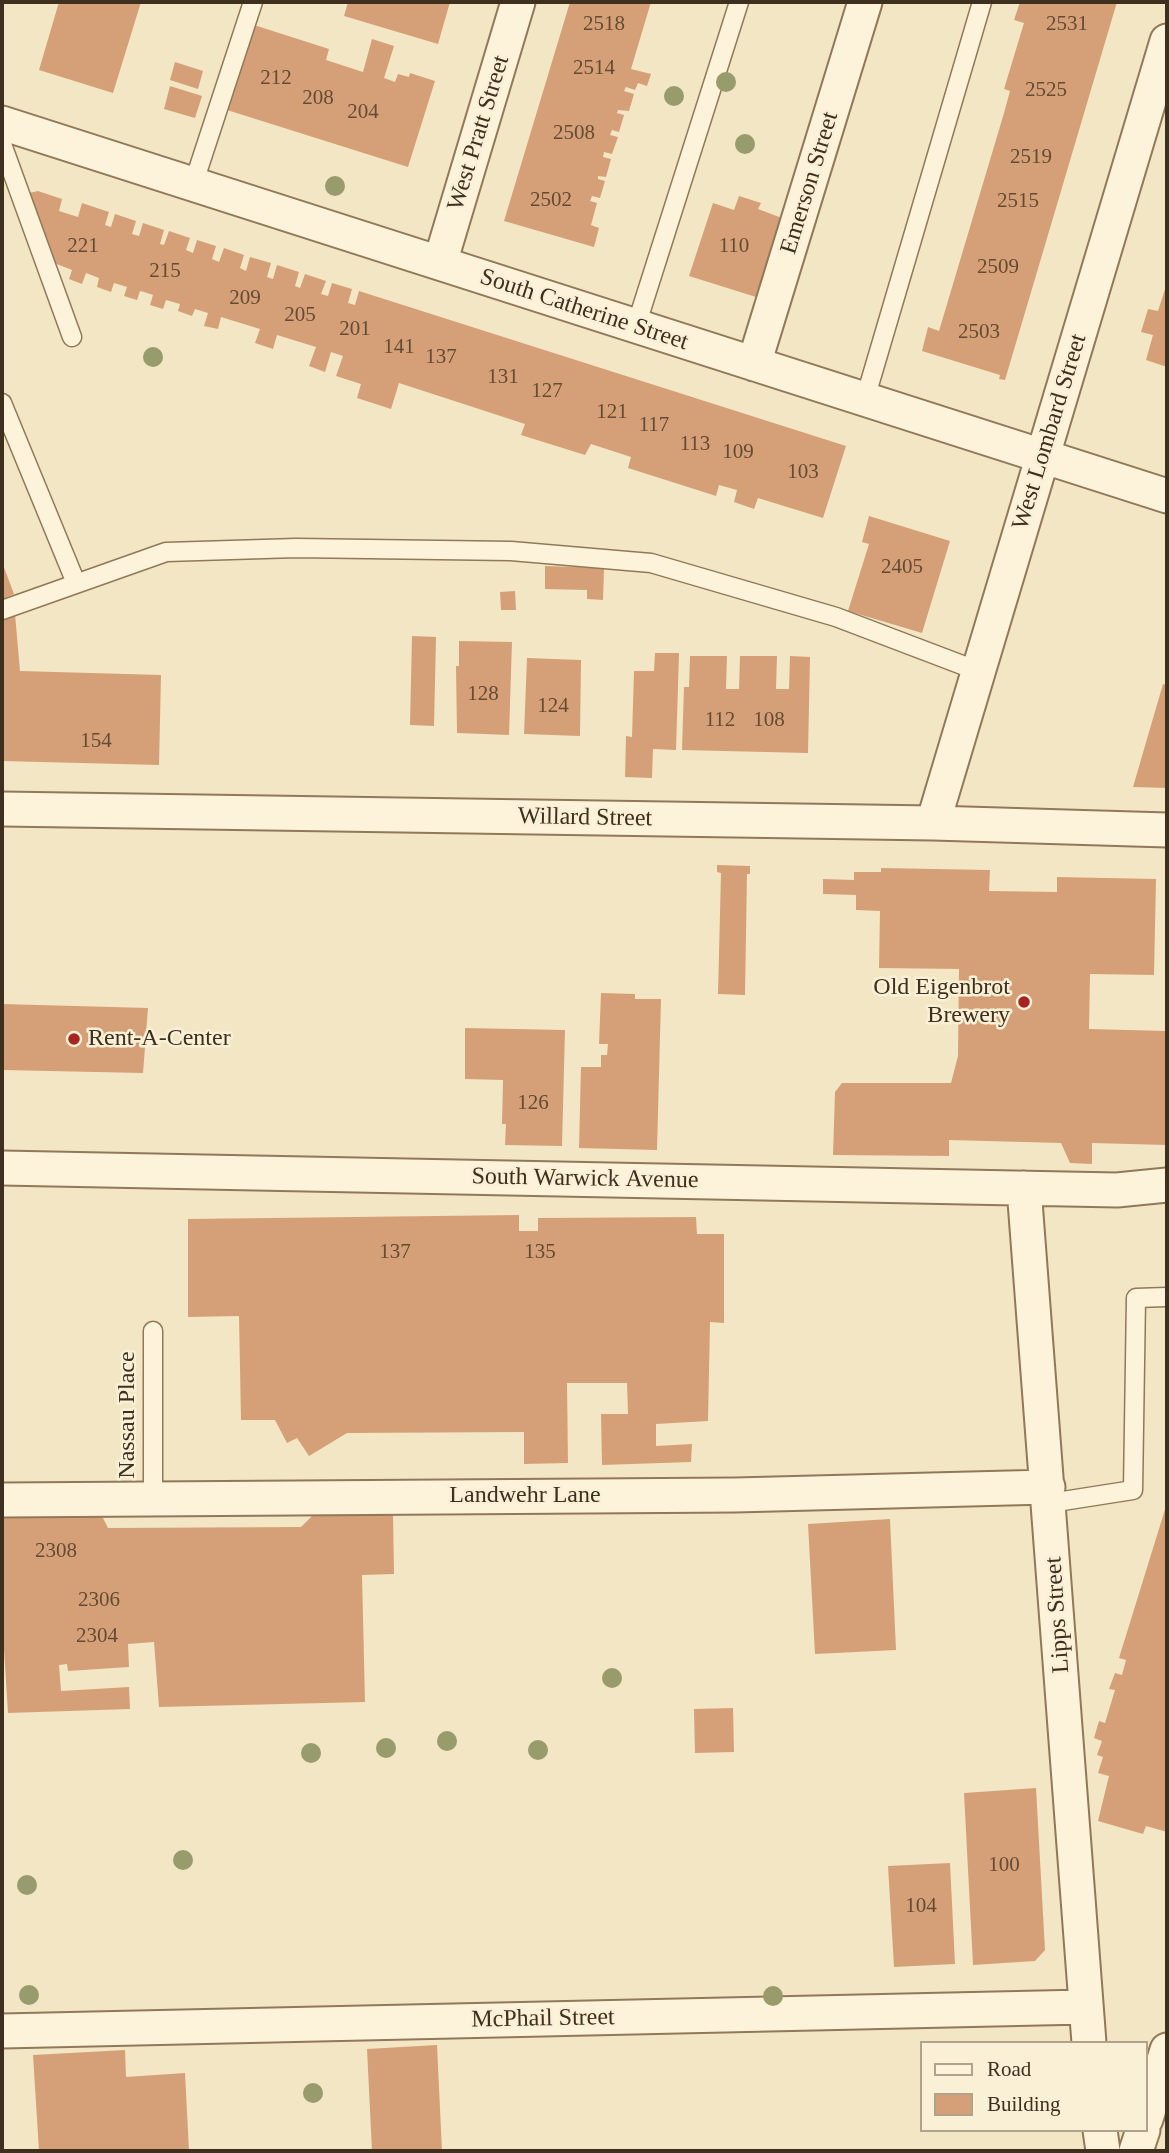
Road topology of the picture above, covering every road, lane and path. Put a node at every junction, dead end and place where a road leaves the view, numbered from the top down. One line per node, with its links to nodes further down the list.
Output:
1 (253, 2): 9 (lane)
2 (518, 2): 10 (street, West Pratt Street)
3 (738, 2): 11 (lane)
4 (865, 2): 13 (street, Emerson Street)
5 (982, 2): 14 (lane)
6 (1167, 41): 16 (street, West Lombard Street)
7 (2, 123): 9 (street, South Catherine Street)
8 (2, 144): 12 (lane)
9 (193, 185): 10 (street, South Catherine Street)
10 (440, 263): 11 (street, South Catherine Street)
11 (636, 326): 13 (street, South Catherine Street)
12 (72, 337)
13 (754, 364): 14 (street, South Catherine Street)
14 (865, 399): 16 (street, South Catherine Street)
15 (2, 404): 18 (lane)
16 (1043, 456): 17 (street, South Catherine Street); 20 (street, West Lombard Street)
17 (1167, 496)
18 (76, 583): 19 (lane); 20 (lane)
19 (2, 610)
20 (978, 671): 22 (street, West Lombard Street)
21 (2, 809): 22 (street, Willard Street)
22 (933, 823): 23 (street, Willard Street)
23 (1167, 830)
24 (2, 1168): 26 (street, South Warwick Avenue)
25 (1167, 1185): 26 (street, South Warwick Avenue)
26 (1024, 1188): 29 (street, Lipps Street)
27 (1167, 1297): 29 (lane)
28 (153, 1331): 30 (lane, Nassau Place)
29 (1049, 1495): 30 (street, Landwehr Lane); 32 (street, Lipps Street)
30 (153, 1498): 31 (street, Landwehr Lane)
31 (2, 1500)
32 (1085, 2007): 33 (street, McPhail Street); 34 (street, Lipps Street)
33 (2, 2031)
34 (1089, 2041)
35 (1167, 2050): 36 (street)
36 (1148, 2112)
37 (1100, 2132): 39 (street)
38 (1142, 2132): 40 (street)
39 (1103, 2151)
40 (1136, 2151)

